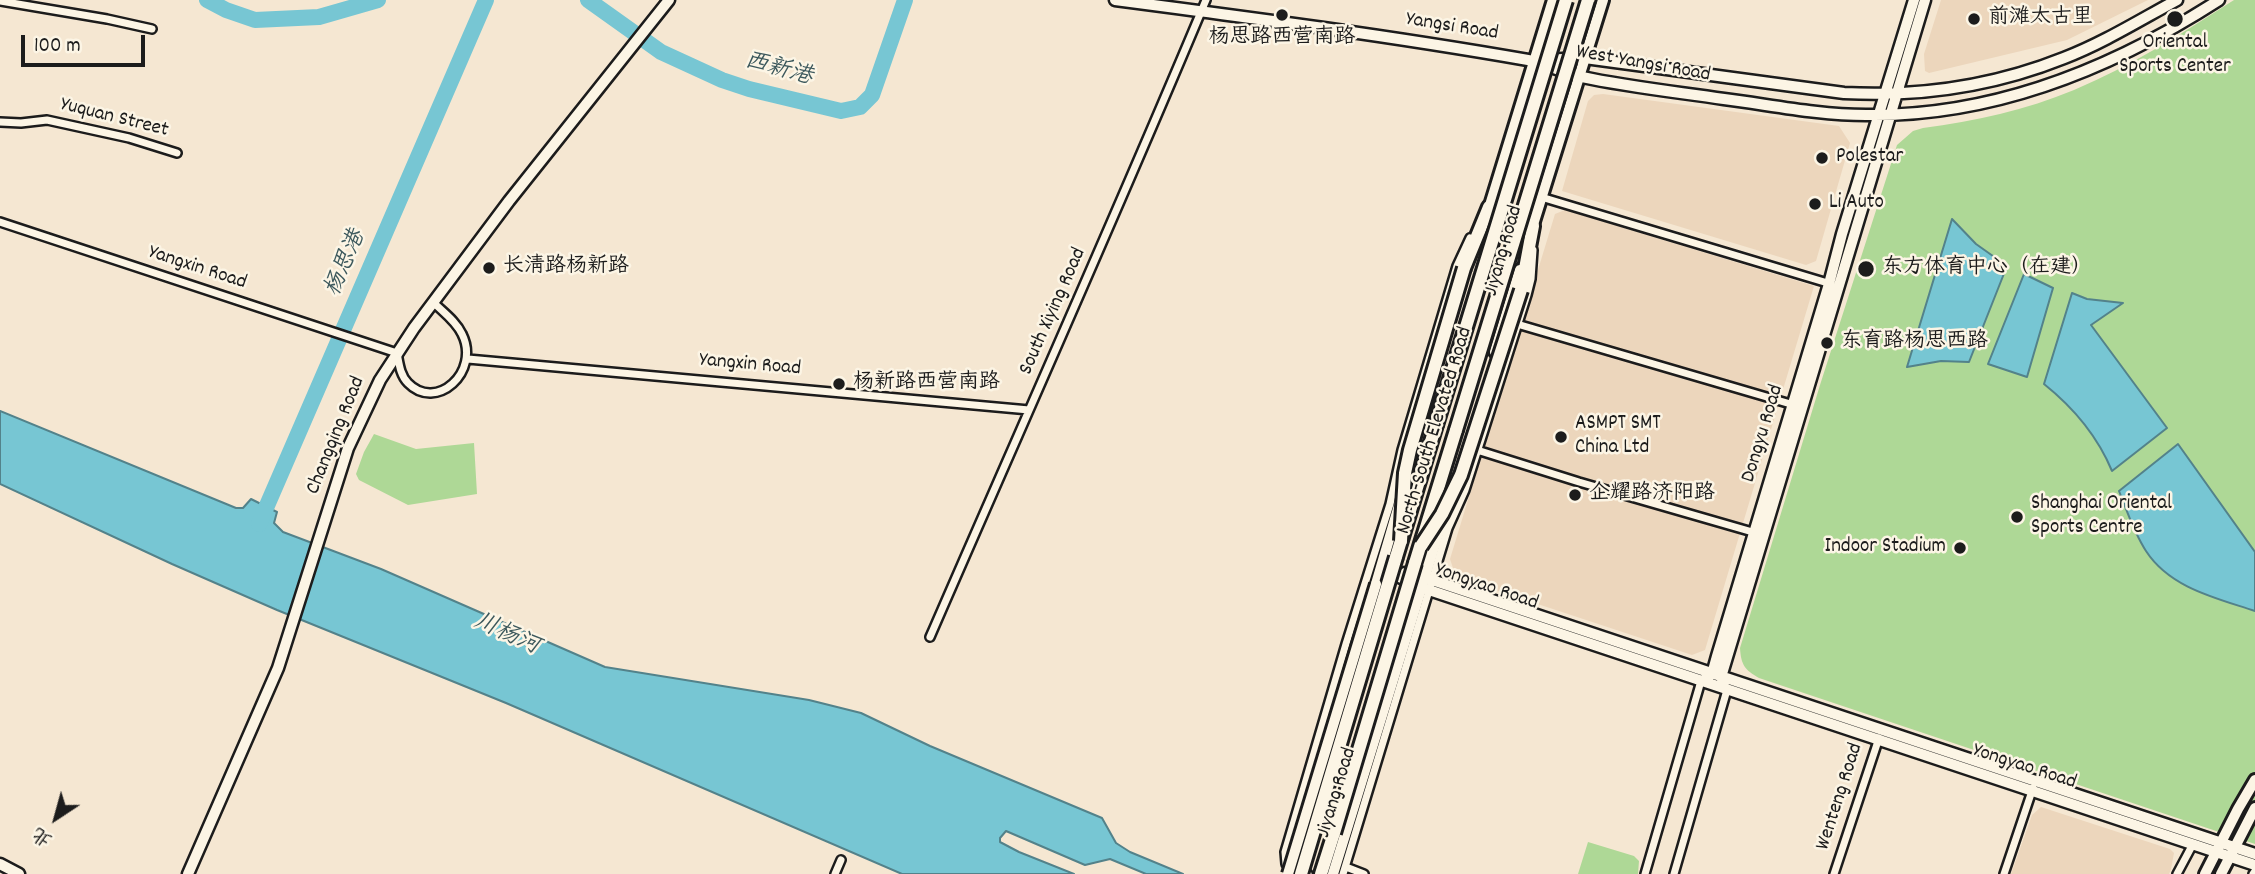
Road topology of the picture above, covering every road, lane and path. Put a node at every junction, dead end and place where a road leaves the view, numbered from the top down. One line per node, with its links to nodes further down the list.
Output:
1 (669, 0): 27 (street, Changqing Road)
2 (1115, 0): 13 (street, Yangsi Road)
3 (1206, 0): 13 (street, South Xiying Road)
4 (1553, 0): 16 (main road, Jiyang Road)
5 (1566, 0): 35 (highway, North-South Elevated Road, bridge)
6 (1588, 0): 36 (highway, North-South Elevated Road, bridge)
7 (1603, 0): 15 (main road, Jiyang Road)
8 (1914, 0): 18 (street, Dongyu Road)
9 (1925, 0): 18 (street, Dongyu Road)
10 (2177, 0): 18 (street, West Yangsi Road)
11 (2218, 0): 19 (street, West Yangsi Road)
12 (0, 1): 14 (street)
13 (1201, 12): 16 (street, Yangsi Road); 32 (street, South Xiying Road)
14 (152, 29)
15 (1585, 58): 16 (street, West Yangsi Road); 17 (main road, Jiyang Road); 18 (street, West Yangsi Road)
16 (1534, 61): 17 (street, West Yangsi Road); 23 (main road, Jiyang Road)
17 (1579, 77): 19 (street, West Yangsi Road); 22 (main road, Jiyang Road)
18 (1891, 94): 19 (street, Dongyu Road)
19 (1885, 115): 26 (street, Dongyu Road)
20 (0, 122): 21 (street, Yuquan Street)
21 (177, 153)
22 (1541, 197): 25 (main road, Jiyang Road); 26 (street)
23 (1489, 207): 35 (highway, bridge); 37 (main road, Jiyang Road); 60 (street)
24 (0, 222): 29 (street, Yangxin Road)
25 (1533, 226): 28 (street); 36 (highway, bridge); 38 (main road, Jiyang Road)
26 (1834, 285): 31 (street, Dongyu Road)
27 (433, 302): 29 (street, Changqing Road); 30 (street)
28 (1517, 324): 31 (street); 33 (street)
29 (397, 353): 30 (street); 56 (street, Changqing Road)
30 (468, 359): 32 (street, Yangxin Road)
31 (1797, 406): 34 (street, Dongyu Road)
32 (1029, 410): 39 (street, South Xiying Road)
33 (1478, 450): 34 (street); 38 (street)
34 (1759, 534): 40 (street, Dongyu Road)
35 (1401, 541): 59 (highway, North-South Elevated Road, bridge)
36 (1421, 546): 61 (highway, North-South Elevated Road, bridge)
37 (1381, 568): 38 (street, Yongyao Road); 58 (main road, Jiyang Road, bridge)
38 (1424, 586): 40 (street, Yongyao Road); 41 (street, Yongyao Road); 54 (street); 62 (main road, Jiyang Road)
39 (930, 637)
40 (1716, 676): 41 (street); 42 (street); 43 (street, Yongyao Road)
41 (1701, 681): 42 (street, Yongyao Road); 64 (street)
42 (1727, 690): 43 (street, Yongyao Road); 65 (street)
43 (1880, 735): 45 (street, Yongyao Road); 66 (street, Wenteng Road)
44 (2255, 780): 48 (main road)
45 (2034, 786): 47 (street, Yongyao Road); 48 (street, Yongyao Road); 67 (street)
46 (2255, 808): 49 (main road)
47 (2193, 844): 48 (street, Yongyao Road); 68 (street)
48 (2219, 847): 49 (street, Yongyao Road); 69 (main road)
49 (2232, 852): 50 (street, Yongyao Road); 53 (street, Yongyao Road); 70 (main road)
50 (2255, 854)
51 (841, 860): 57 (street)
52 (0, 864): 55 (street)
53 (2255, 865)
54 (1344, 870): 63 (street)
55 (19, 874)
56 (188, 874)
57 (835, 874)
58 (1288, 874)
59 (1301, 874)
60 (1308, 874)
61 (1321, 874)
62 (1333, 874)
63 (1364, 874)
64 (1645, 874)
65 (1674, 874)
66 (1834, 874)
67 (2004, 874)
68 (2177, 874)
69 (2205, 874)
70 (2221, 874)

